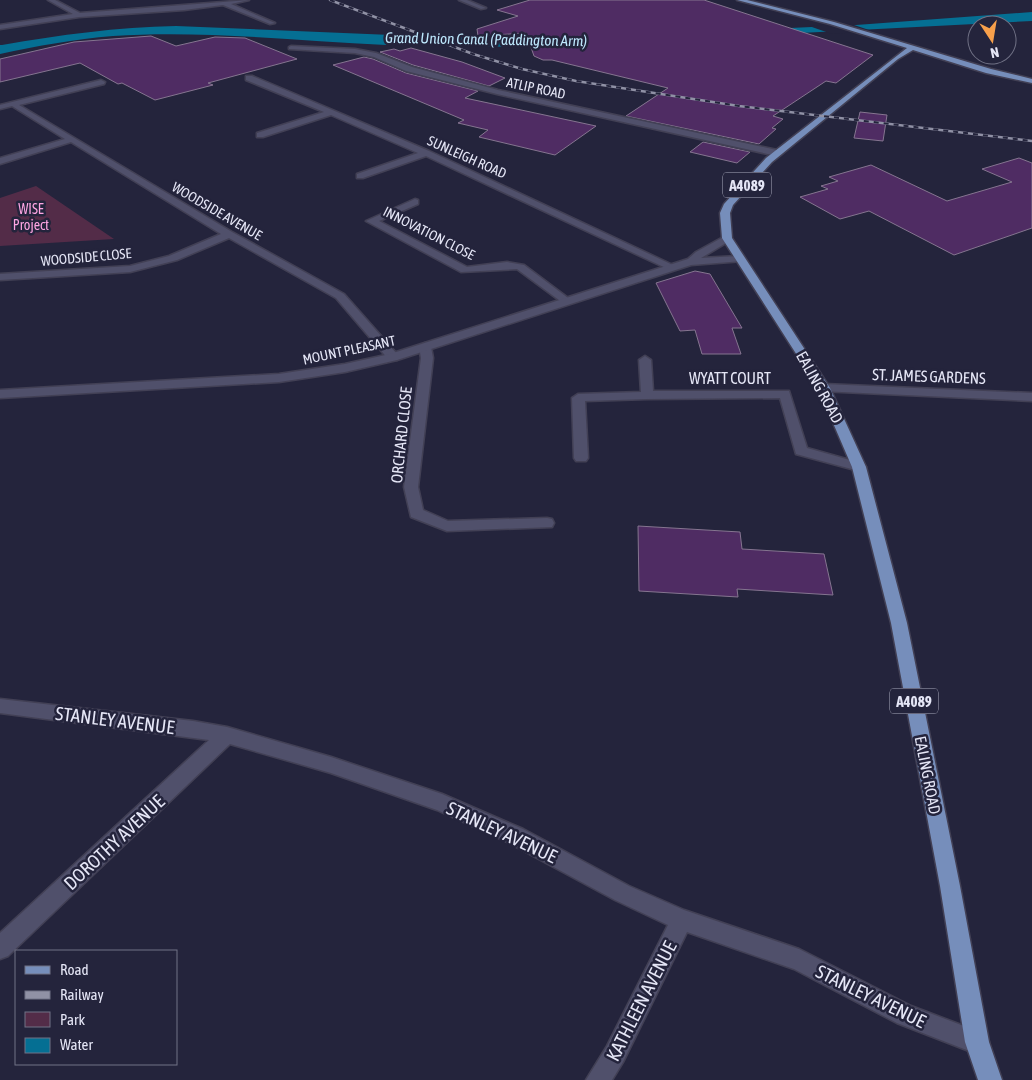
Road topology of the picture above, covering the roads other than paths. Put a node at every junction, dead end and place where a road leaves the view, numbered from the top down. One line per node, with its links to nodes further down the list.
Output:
1 (51, 0): 10 (street)
2 (189, 0): 7 (street)
3 (246, 0): 6 (street)
4 (462, 0): 8 (street)
5 (740, 0): 9 (main road)
6 (224, 3): 7 (street); 11 (street)
7 (202, 6): 10 (street)
8 (483, 8)
9 (794, 14): 13 (main road); 16 (main road)
10 (79, 15): 12 (street)
11 (272, 22)
12 (0, 27)
13 (878, 38): 14 (main road); 16 (main road)
14 (913, 47): 16 (main road, A4089); 18 (main road)
15 (291, 48): 27 (street, ATLIP ROAD)
16 (905, 52): 20 (main road); 27 (main road, A4089)
17 (249, 78): 23 (street, SUNLEIGH ROAD)
18 (1032, 81)
19 (101, 82): 21 (street)
20 (1032, 85)
21 (12, 104): 22 (street); 25 (street, WOODSIDE AVENUE)
22 (0, 107)
23 (330, 113): 24 (street); 26 (street, SUNLEIGH ROAD)
24 (260, 135)
25 (70, 140): 28 (street); 31 (street, WOODSIDE AVENUE)
26 (426, 153): 29 (street); 35 (street, SUNLEIGH ROAD)
27 (777, 154): 32 (main road, A4089)
28 (0, 160)
29 (360, 176)
30 (415, 202): 37 (street, INNOVATION CLOSE)
31 (228, 234): 36 (street, WOODSIDE CLOSE); 39 (street, WOODSIDE AVENUE)
32 (728, 238): 33 (main road, A4089); 34 (street, MOUNT PLEASANT)
33 (739, 259): 34 (street, MOUNT PLEASANT); 41 (main road, EALING ROAD / A4089)
34 (690, 262): 35 (street, MOUNT PLEASANT)
35 (672, 266): 37 (street, MOUNT PLEASANT)
36 (0, 277)
37 (567, 301): 38 (street, MOUNT PLEASANT)
38 (424, 347): 39 (street, MOUNT PLEASANT); 47 (street, ORCHARD CLOSE)
39 (394, 357): 42 (street, MOUNT PLEASANT)
40 (645, 360): 43 (street)
41 (824, 388): 44 (street, ST. JAMES GARDENS); 46 (main road, EALING ROAD / A4089)
42 (0, 394)
43 (647, 394): 45 (street, WYATT COURT); 46 (street, WYATT COURT)
44 (1032, 397)
45 (581, 458)
46 (859, 467): 52 (main road, EALING ROAD / A4089)
47 (547, 523)
48 (0, 706): 49 (street, STANLEY AVENUE)
49 (227, 735): 50 (street, STANLEY AVENUE); 51 (street, DOROTHY AVENUE)
50 (682, 920): 52 (street, STANLEY AVENUE); 53 (street, KATHLEEN AVENUE)
51 (0, 948)
52 (978, 1042): 54 (main road, EALING ROAD / A4089)
53 (598, 1080)
54 (990, 1080)

